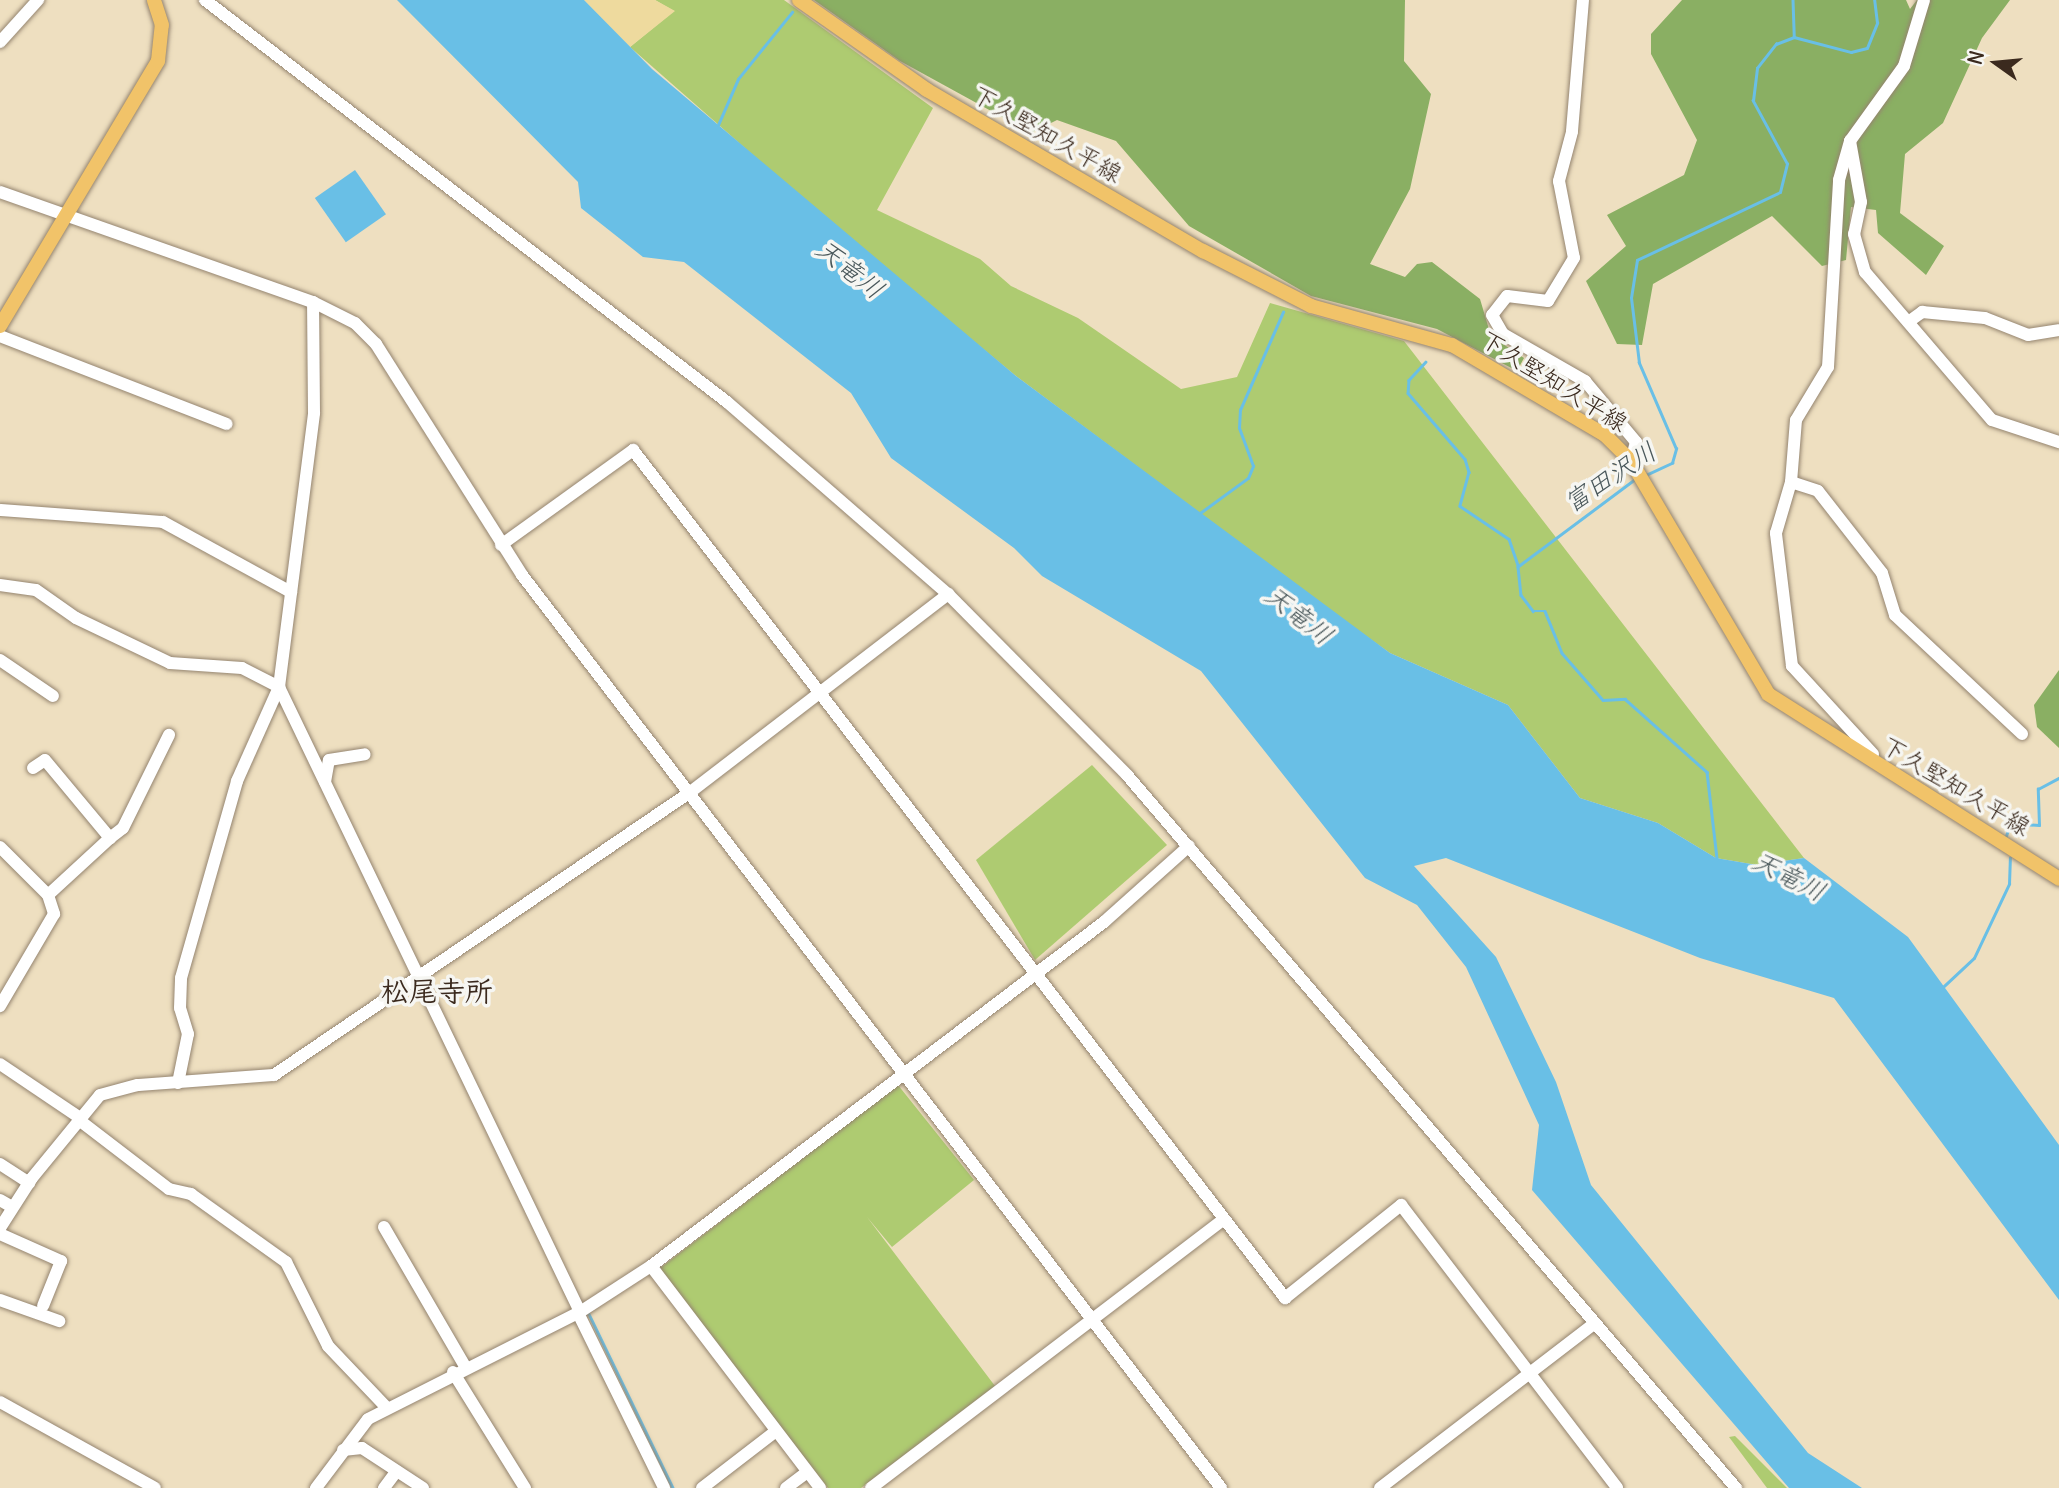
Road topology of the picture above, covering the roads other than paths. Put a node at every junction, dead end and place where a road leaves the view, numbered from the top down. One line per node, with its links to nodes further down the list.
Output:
1 (38, 0): 7 (street)
2 (154, 0): 10 (main road)
3 (205, 0): 24 (street)
4 (799, 0): 18 (main road, 下久堅知久平線)
5 (1583, 0): 18 (street)
6 (1924, 0): 8 (street)
7 (0, 42)
8 (1850, 141): 12 (street); 19 (street)
9 (0, 192): 10 (street)
10 (66, 217): 11 (street); 13 (main road)
11 (313, 302): 21 (street); 23 (street)
12 (1911, 320): 14 (street); 17 (street)
13 (0, 326)
14 (2059, 330)
15 (0, 336): 16 (street)
16 (227, 425)
17 (2059, 442)
18 (1634, 465): 33 (main road, 下久堅知久平線)
19 (1791, 482): 30 (street); 33 (street)
20 (0, 510): 23 (street)
21 (501, 545): 27 (street); 35 (street)
22 (0, 585): 26 (street)
23 (290, 592): 26 (street)
24 (948, 594): 27 (street); 37 (street)
25 (0, 660): 28 (street)
26 (279, 687): 34 (street); 46 (street)
27 (821, 692): 35 (street); 41 (street)
28 (52, 695)
29 (169, 734): 36 (street)
30 (2022, 734)
31 (365, 754): 34 (street)
32 (33, 768): 36 (street)
33 (1882, 769): 39 (main road, 下久堅知久平線)
34 (325, 782): 42 (street)
35 (689, 793): 42 (street); 45 (street)
36 (110, 838): 40 (street)
37 (1189, 846): 41 (street); 62 (street)
38 (0, 847): 40 (street)
39 (2059, 879)
40 (48, 895): 43 (street)
41 (1034, 975): 45 (street); 52 (street)
42 (418, 976): 46 (street); 59 (street)
43 (0, 1006)
44 (0, 1064): 47 (street)
45 (903, 1074): 56 (street); 61 (street)
46 (178, 1083): 47 (street)
47 (80, 1119): 49 (street); 66 (street)
48 (0, 1164): 49 (street)
49 (29, 1183): 51 (street)
50 (0, 1200): 51 (street)
51 (12, 1207): 54 (street)
52 (1223, 1220): 61 (street); 64 (street)
53 (384, 1227): 63 (street)
54 (0, 1228)
55 (0, 1234): 58 (street)
56 (651, 1266): 59 (street); 67 (street)
57 (0, 1300): 60 (street)
58 (43, 1306)
59 (579, 1313): 63 (street); 76 (street)
60 (59, 1321)
61 (1092, 1321): 80 (street); 81 (street)
62 (1595, 1323): 64 (street); 84 (street)
63 (459, 1369): 66 (street); 75 (street)
64 (1530, 1374): 82 (street); 83 (street)
65 (0, 1402): 72 (street)
66 (386, 1407): 68 (street)
67 (776, 1431): 70 (street); 77 (street)
68 (343, 1450): 69 (street); 71 (street)
69 (397, 1471): 73 (street); 74 (street)
70 (807, 1472): 78 (street); 79 (street)
71 (320, 1487)
72 (155, 1488)
73 (384, 1488)
74 (423, 1488)
75 (525, 1488)
76 (664, 1488)
77 (702, 1488)
78 (786, 1488)
79 (820, 1488)
80 (871, 1488)
81 (1221, 1488)
82 (1380, 1488)
83 (1617, 1488)
84 (1736, 1488)

